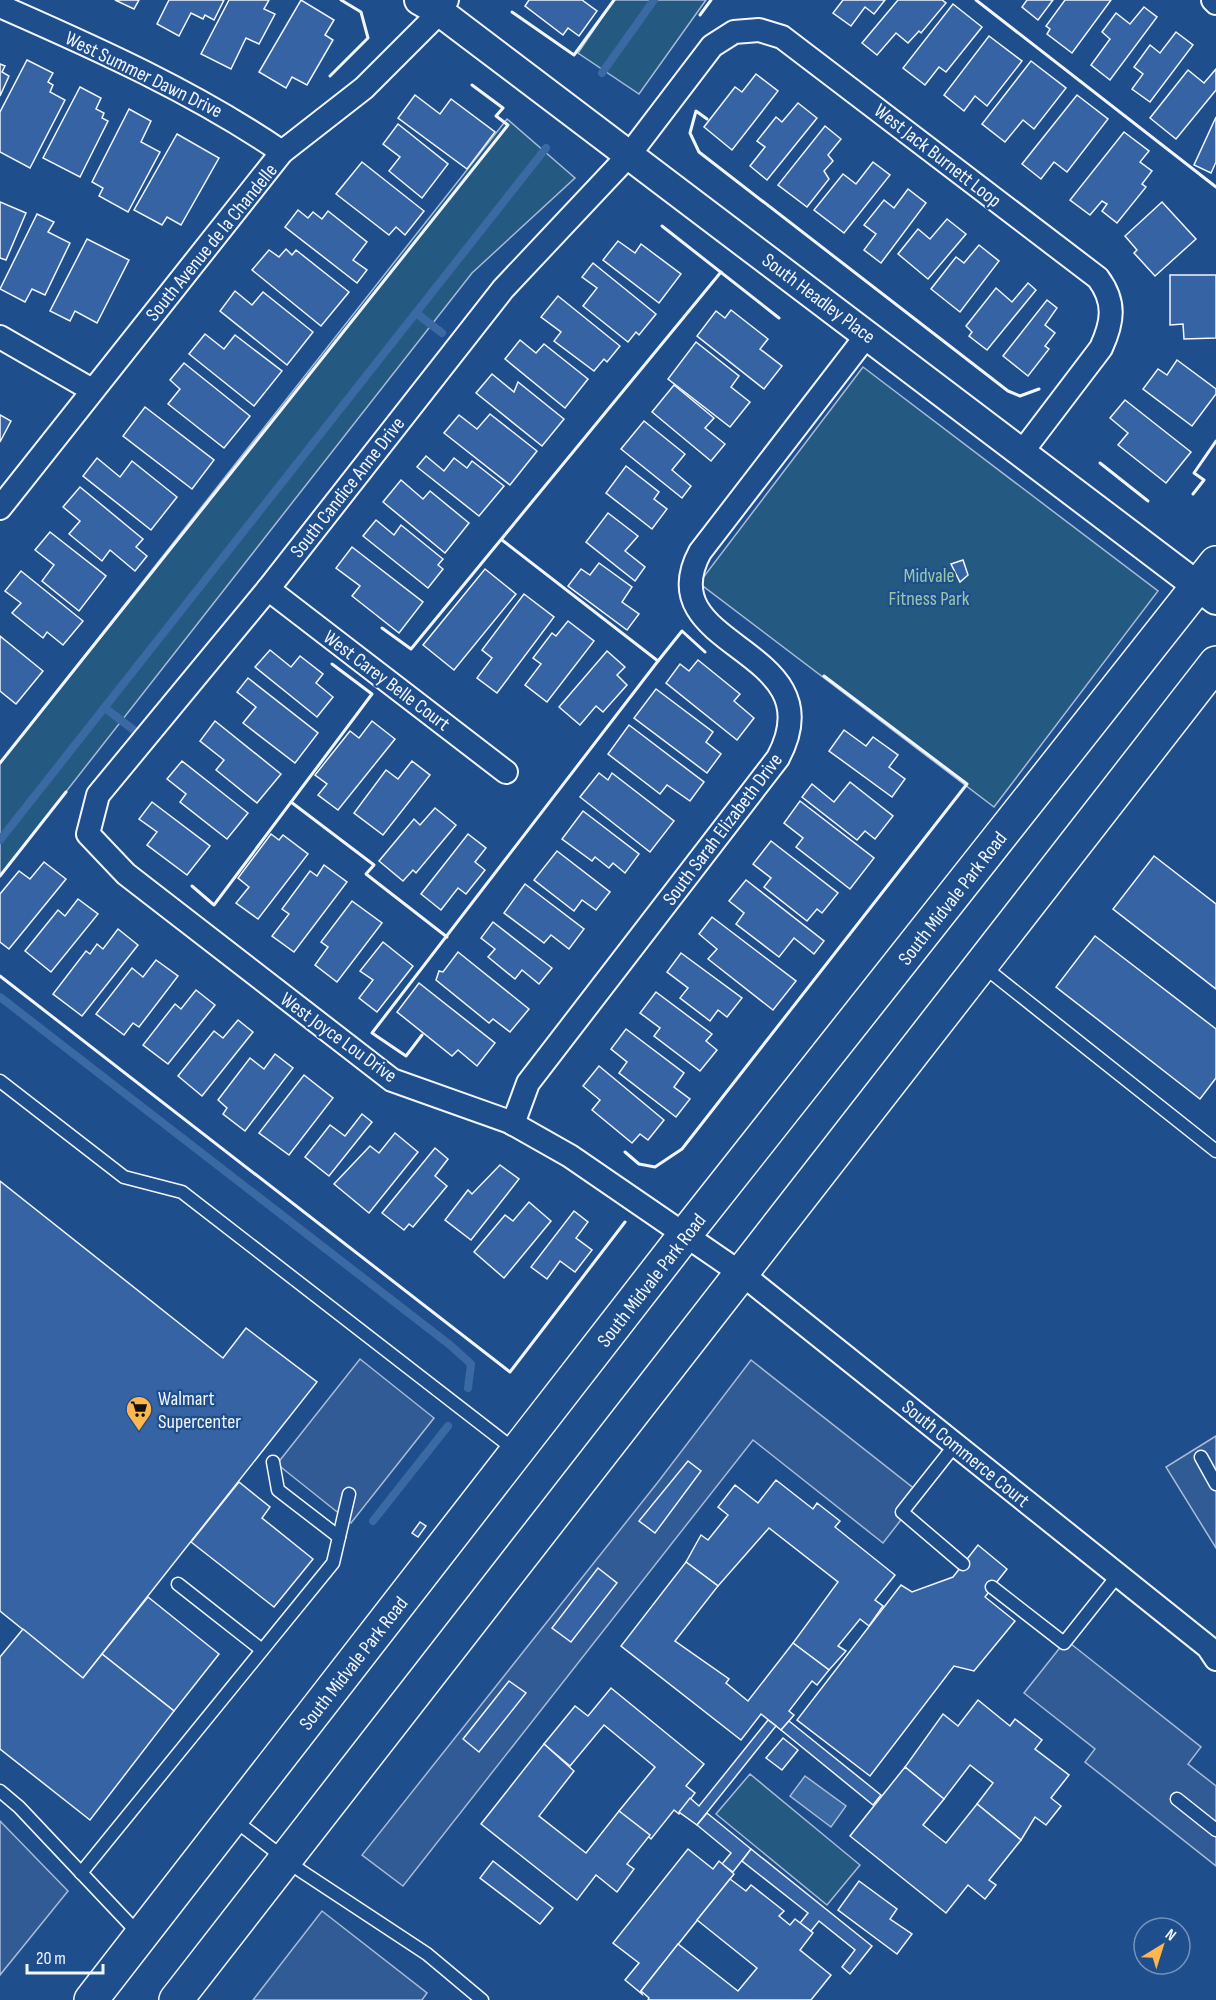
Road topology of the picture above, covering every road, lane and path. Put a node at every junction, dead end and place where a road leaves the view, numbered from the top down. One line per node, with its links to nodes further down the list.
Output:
1 (435, 4): 3 (street, South Avenue de la Chandelle); 4 (street, South Headley Place)
2 (0, 6): 3 (street, West Summer Dawn Drive)
3 (282, 152): 7 (street, South Avenue de la Chandelle)
4 (628, 155): 5 (street, South Headley Place); 8 (street, West Jack Burnett Loop); 11 (street, South Candice Anne Drive)
5 (867, 335): 8 (street, South Headley Place); 17 (street, South Sarah Elizabeth Drive)
6 (0, 337): 7 (street)
7 (92, 390): 9 (street, South Avenue de la Chandelle)
8 (1022, 452): 10 (street, South Headley Place)
9 (0, 508)
10 (1210, 583): 19 (main road, South Midvale Park Road)
11 (268, 589): 13 (street, West Carey Belle Court); 14 (street, South Candice Anne Drive)
12 (1216, 663): 15 (main road)
13 (506, 772)
14 (88, 834): 17 (street, West Joyce Lou Drive)
15 (982, 965): 18 (lane); 20 (main road)
16 (0, 1081): 22 (lane)
17 (513, 1124): 19 (street, West Joyce Lou Drive)
18 (1216, 1151)
19 (697, 1245): 20 (street, South Commerce Court); 22 (main road, South Midvale Park Road)
20 (742, 1274): 21 (street, South Commerce Court); 38 (main road)
21 (956, 1445): 28 (lane); 29 (street, South Commerce Court)
22 (517, 1452): 36 (main road, South Midvale Park Road)
23 (1201, 1457): 25 (lane)
24 (273, 1462): 27 (lane)
25 (1216, 1484)
26 (349, 1494): 27 (lane)
27 (339, 1537): 32 (lane)
28 (963, 1564)
29 (1118, 1575): 31 (lane); 33 (street, South Commerce Court)
30 (178, 1584): 32 (lane)
31 (992, 1587)
32 (262, 1650): 39 (lane)
33 (1216, 1659)
34 (0, 1791): 39 (lane)
35 (1177, 1799): 37 (lane)
36 (232, 1818): 38 (lane); 40 (main road, South Midvale Park Road)
37 (1216, 1830)
38 (286, 1859): 42 (main road); 43 (lane)
39 (81, 1873): 40 (lane)
40 (141, 1936): 41 (main road, South Midvale Park Road)
41 (91, 2000)
42 (176, 2000)
43 (482, 2000)

